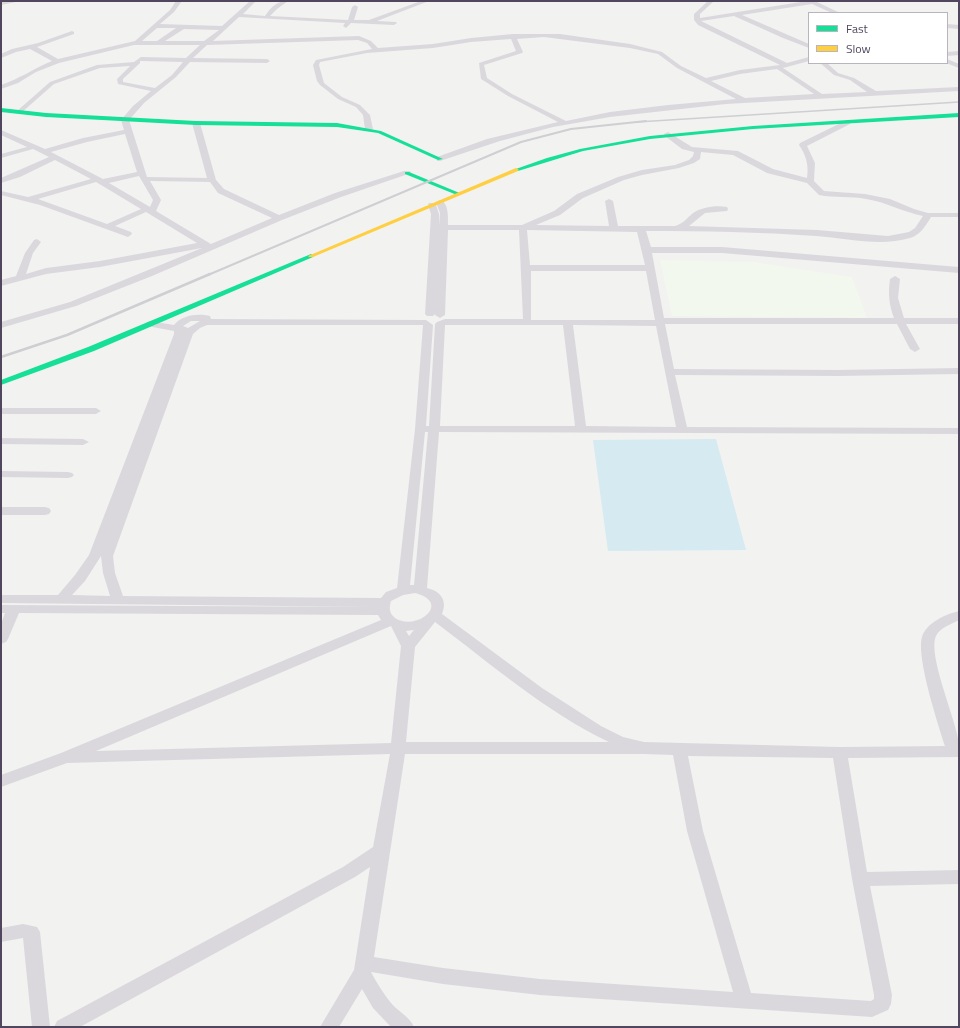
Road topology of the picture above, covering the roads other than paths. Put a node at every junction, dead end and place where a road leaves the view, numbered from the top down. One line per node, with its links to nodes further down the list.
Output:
1 (18, 1): 8 (street)
2 (179, 1): 20 (street)
3 (253, 1): 12 (street)
4 (285, 1): 13 (street)
5 (426, 1): 18 (street)
6 (711, 1): 14 (street)
7 (812, 1): 10 (street); 11 (street)
8 (1, 3)
9 (355, 7): 17 (street)
10 (835, 12)
11 (735, 14): 14 (street); 31 (street)
12 (237, 15): 13 (street); 24 (street)
13 (267, 17): 17 (street)
14 (697, 20): 47 (street)
15 (948, 20): 16 (street)
16 (959, 21)
17 (350, 22): 18 (street); 27 (street)
18 (368, 22): 19 (street)
19 (394, 23)
20 (155, 26): 23 (street); 28 (street)
21 (948, 26): 22 (street)
22 (959, 27)
23 (181, 28): 24 (street); 29 (street)
24 (224, 28): 30 (street)
25 (72, 33): 32 (street)
26 (513, 36): 34 (street); 50 (street); 64 (street)
27 (324, 38): 30 (street); 34 (street)
28 (137, 42): 29 (street); 42 (street)
29 (158, 43): 30 (street); 33 (street)
30 (204, 43): 41 (street)
31 (808, 46)
32 (32, 47): 38 (street); 42 (street)
33 (152, 49)
34 (377, 51): 65 (street)
35 (959, 53): 37 (street)
36 (146, 54): 39 (street)
37 (948, 54)
38 (1, 56)
39 (141, 59): 41 (street); 45 (street)
40 (808, 59): 47 (street)
41 (187, 60): 43 (street); 52 (street)
42 (57, 61): 51 (street)
43 (267, 61)
44 (948, 61): 48 (street)
45 (135, 64): 52 (street); 59 (street)
46 (824, 64): 54 (street)
47 (786, 65): 49 (street)
48 (959, 66)
49 (778, 67): 50 (street); 55 (street)
50 (706, 80): 56 (street)
51 (1, 87)
52 (158, 90): 61 (street)
53 (959, 90): 54 (street)
54 (875, 94): 55 (street)
55 (822, 96): 56 (street)
56 (745, 101): 64 (street)
57 (1, 110): 59 (main road)
58 (959, 111): 81 (main road)
59 (19, 112): 61 (main road)
60 (959, 115): 62 (main road)
61 (125, 120): 63 (main road); 66 (street)
62 (847, 122): 68 (main road); 80 (street)
63 (196, 123): 65 (main road); 77 (street)
64 (565, 123): 74 (street)
65 (369, 129): 74 (main road)
66 (128, 131): 71 (street); 76 (street)
67 (2, 133): 69 (street)
68 (668, 134): 70 (street); 81 (main road)
69 (34, 147): 71 (street); 72 (street)
70 (698, 150): 80 (street); 94 (street)
71 (44, 152): 73 (street)
72 (1, 156)
73 (54, 157): 78 (street); 79 (street)
74 (440, 159): 75 (main road)
75 (407, 173): 81 (main road); 90 (street)
76 (143, 176): 77 (street); 79 (street); 87 (street)
77 (212, 180): 90 (street)
78 (1, 181)
79 (100, 181): 83 (street); 87 (street)
80 (810, 181): 88 (street)
81 (454, 192): 85 (main road); 122 (main road)
82 (1, 193): 83 (street)
83 (25, 200): 91 (street)
84 (609, 201): 95 (street)
85 (436, 203): 92 (street); 93 (street); 108 (main road)
86 (724, 209): 97 (street)
87 (149, 210): 91 (street); 100 (street)
88 (928, 215): 89 (street); 97 (street)
89 (959, 215)
90 (279, 218): 100 (street)
91 (107, 226): 98 (street)
92 (434, 227): 93 (street); 110 (street)
93 (444, 228): 94 (street); 110 (street)
94 (523, 228): 95 (street); 102 (street)
95 (614, 229): 96 (street)
96 (641, 229): 97 (street); 101 (street)
97 (675, 229)
98 (128, 234)
99 (37, 242): 105 (street)
100 (211, 245): 105 (street); 117 (street)
101 (646, 250): 103 (street); 104 (street)
102 (526, 268): 103 (street); 109 (street)
103 (650, 268): 111 (street)
104 (959, 270)
105 (20, 278): 107 (street)
106 (895, 279): 112 (street)
107 (2, 284)
108 (188, 307): 114 (street); 116 (main road)
109 (528, 318): 110 (street); 111 (street)
110 (434, 320): 114 (street); 115 (street); 126 (street); 127 (street)
111 (660, 320): 112 (street); 115 (street); 121 (street)
112 (899, 321): 113 (street); 119 (street)
113 (959, 321)
114 (198, 323): 118 (street); 118 (street); 135 (street)
115 (568, 323): 128 (street)
116 (150, 324): 118 (street); 123 (main road)
117 (1, 325)
118 (178, 329): 135 (street)
119 (915, 349)
120 (959, 371): 121 (street)
121 (669, 372): 129 (street)
122 (1, 373)
123 (1, 383)
124 (1, 411): 125 (street)
125 (96, 411)
126 (420, 429): 127 (street); 138 (street)
127 (434, 429): 128 (street); 139 (street)
128 (581, 429): 129 (street)
129 (682, 429): 130 (street)
130 (959, 431)
131 (1, 441): 132 (street)
132 (83, 442)
133 (1, 474): 134 (street)
134 (68, 475)
135 (119, 508): 141 (street); 142 (street)
136 (1, 511): 137 (street)
137 (45, 511)
138 (402, 590): 139 (street); 144 (street)
139 (420, 590): 146 (street)
140 (1, 599): 141 (street)
141 (62, 599): 142 (street)
142 (118, 599): 144 (street)
143 (8, 609): 144 (street); 147 (street)
144 (388, 614): 146 (street); 148 (street); 154 (street)
145 (959, 615): 152 (street)
146 (432, 619): 148 (street); 150 (street)
147 (1, 639)
148 (408, 646): 149 (street)
149 (398, 748): 150 (street); 154 (street); 156 (street)
150 (644, 748): 151 (street)
151 (679, 750): 153 (street); 161 (street)
152 (957, 751): 153 (street)
153 (840, 753): 158 (street)
154 (66, 757): 155 (street)
155 (1, 781)
156 (382, 850): 160 (street); 163 (street)
157 (959, 876): 158 (street)
158 (860, 879): 161 (street)
159 (1, 935): 162 (street)
160 (363, 968): 161 (street); 164 (street); 165 (street)
161 (744, 1000)
162 (41, 1027)
163 (63, 1027)
164 (328, 1027)
165 (405, 1027)

